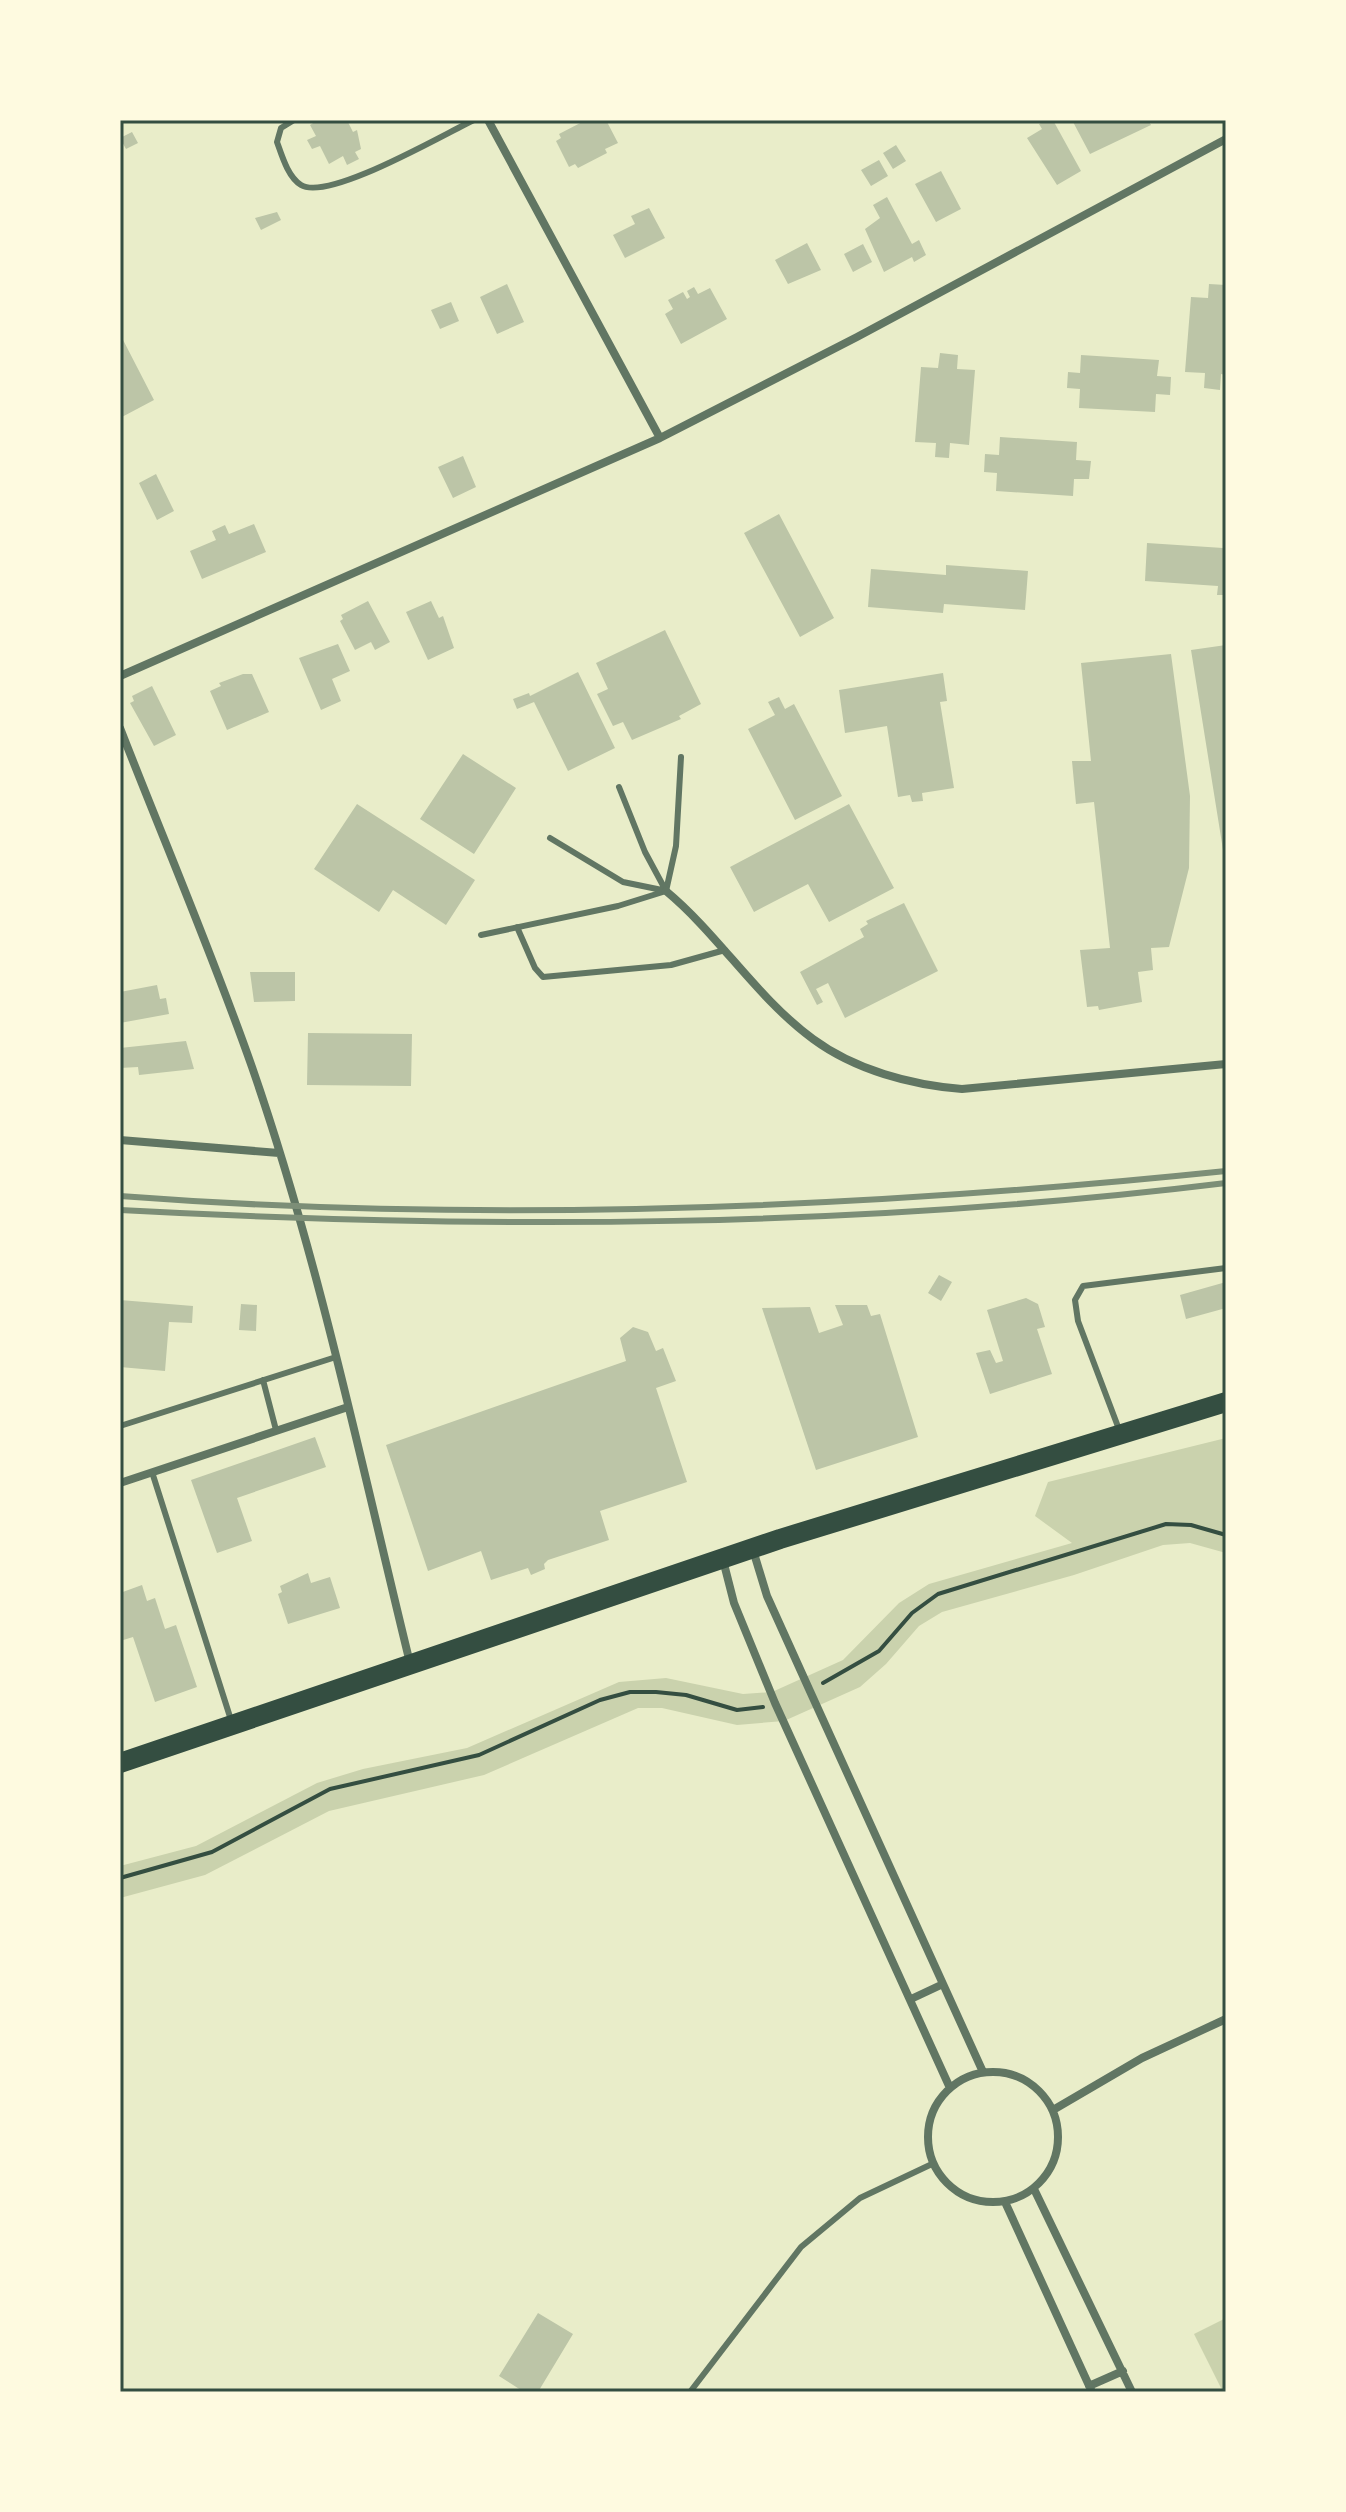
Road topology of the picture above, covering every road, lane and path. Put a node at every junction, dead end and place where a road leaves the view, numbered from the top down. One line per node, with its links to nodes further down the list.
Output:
1 (294, 120): 2 (lane)
2 (474, 120)
3 (488, 120): 5 (street)
4 (1226, 139): 5 (street)
5 (660, 438): 6 (street)
6 (120, 676)
7 (120, 728): 17 (street)
8 (681, 757): 11 (lane)
9 (619, 787): 11 (lane)
10 (550, 838): 11 (lane)
11 (666, 891): 12 (lane); 14 (street)
12 (517, 927): 13 (lane); 14 (lane)
13 (481, 935)
14 (725, 950): 15 (street)
15 (1226, 1064)
16 (120, 1140): 17 (street)
17 (279, 1153): 19 (street)
18 (1226, 1268): 25 (lane)
19 (336, 1357): 20 (lane); 22 (street)
20 (263, 1380): 23 (lane); 24 (lane)
21 (1226, 1402): 25 (main road)
22 (348, 1407): 24 (street); 31 (street)
23 (120, 1426)
24 (276, 1430): 26 (street)
25 (1121, 1434): 29 (main road)
26 (152, 1472): 27 (street); 34 (lane)
27 (120, 1483)
28 (1226, 1535): 32 (path)
29 (752, 1548): 30 (main road); 37 (street)
30 (723, 1558): 31 (main road); 38 (street)
31 (410, 1663): 34 (main road)
32 (827, 1681)
33 (762, 1707): 36 (path)
34 (233, 1724): 35 (main road)
35 (120, 1763)
36 (120, 1878)
37 (943, 1984): 38 (street); 40 (street)
38 (911, 1999): 41 (street)
39 (1226, 2019): 42 (street)
40 (983, 2072): 41 (street); 42 (street)
41 (950, 2088): 43 (street)
42 (1053, 2110): 44 (street)
43 (932, 2164): 45 (street); 48 (lane)
44 (1034, 2189): 45 (street); 46 (street)
45 (1005, 2202): 47 (street)
46 (1123, 2371): 47 (street); 49 (street)
47 (1090, 2389)
48 (690, 2392)
49 (1132, 2392)

